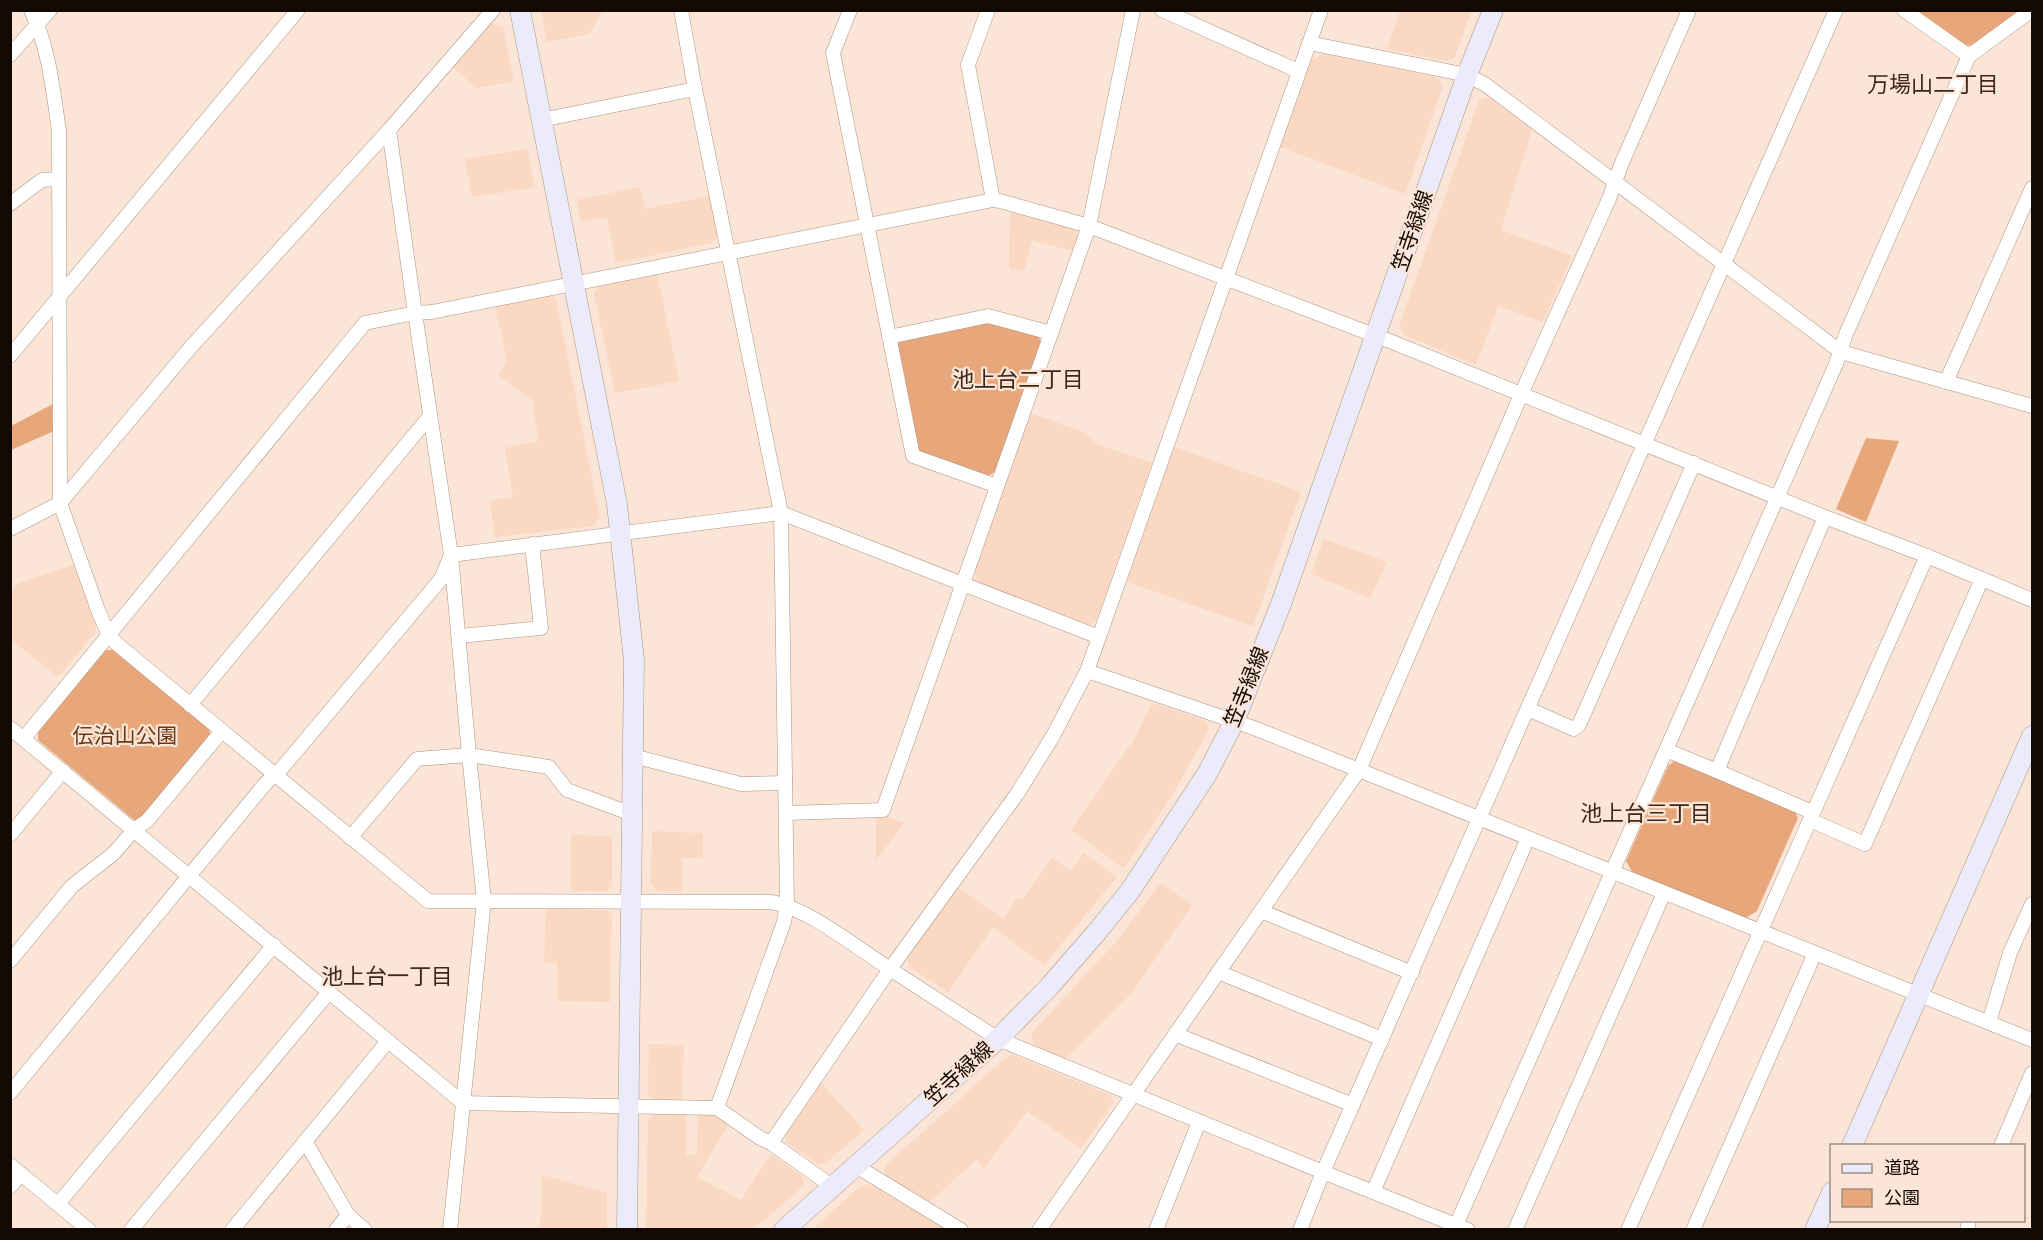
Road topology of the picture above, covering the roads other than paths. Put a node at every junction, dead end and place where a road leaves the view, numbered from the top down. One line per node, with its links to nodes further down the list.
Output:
1 (32, 10): 17 (street)
2 (50, 10): 17 (street)
3 (298, 10): 37 (street)
4 (493, 10): 25 (street)
5 (520, 10): 24 (street)
6 (681, 10): 23 (street)
7 (850, 10): 31 (street)
8 (988, 10): 29 (street)
9 (1133, 10): 32 (street)
10 (1162, 10): 21 (street)
11 (1321, 10): 18 (street)
12 (1493, 10): 22 (street, 笠寺緑線)
13 (1689, 10): 27 (street)
14 (1836, 10): 34 (street)
15 (1904, 10): 20 (street)
16 (2032, 10): 20 (street)
17 (38, 24): 19 (street); 26 (street)
18 (1309, 43): 21 (street); 22 (street)
19 (10, 55)
20 (1969, 56): 42 (street)
21 (1298, 71): 35 (street)
22 (1467, 75): 27 (street); 40 (street, 笠寺緑線)
23 (695, 89): 24 (street); 33 (street)
24 (541, 120): 36 (street)
25 (389, 130): 38 (street); 52 (street)
26 (59, 179): 30 (street); 37 (street)
27 (1614, 182): 34 (street); 45 (street)
28 (2032, 188): 44 (street)
29 (993, 200): 31 (street); 32 (street)
30 (10, 204)
31 (867, 226): 33 (street); 41 (street)
32 (1089, 226): 35 (street); 39 (street)
33 (728, 253): 36 (street); 53 (street)
34 (1723, 264): 42 (street); 48 (street)
35 (1225, 279): 40 (street); 65 (street)
36 (573, 283): 38 (street); 56 (street)
37 (60, 298): 43 (street); 52 (street)
38 (416, 313): 47 (street); 63 (street)
39 (1051, 333): 41 (street); 50 (street)
40 (1376, 336): 45 (street); 69 (street, 笠寺緑線)
41 (889, 337): 50 (street)
42 (1841, 352): 44 (street); 51 (street)
43 (10, 356)
44 (1946, 382): 46 (street)
45 (1522, 394): 48 (street); 77 (street)
46 (2032, 406)
47 (430, 416): 58 (street); 67 (street)
48 (1644, 443): 49 (street); 68 (street)
49 (1694, 463): 51 (street); 68 (street)
50 (997, 486): 61 (street)
51 (1778, 497): 54 (street); 74 (street)
52 (60, 503): 55 (street); 63 (street)
53 (781, 513): 56 (street); 61 (street); 81 (street)
54 (1825, 517): 59 (street); 79 (street)
55 (10, 529)
56 (622, 534): 57 (street); 76 (street)
57 (532, 544): 58 (street); 64 (street)
58 (451, 555): 64 (street); 80 (street)
59 (1927, 556): 60 (street); 84 (street)
60 (1982, 579): 62 (street); 84 (street)
61 (963, 586): 65 (street); 82 (street)
62 (2032, 600)
63 (109, 634): 67 (street); 73 (street)
64 (460, 636): 75 (street)
65 (1098, 637): 66 (street)
66 (1087, 671): 69 (street); 102 (street)
67 (190, 705): 71 (street)
68 (1528, 709): 85 (street)
69 (1234, 722): 77 (street); 109 (street, 笠寺緑線)
70 (10, 728): 73 (street)
71 (222, 731): 80 (street); 86 (street)
72 (2032, 736): 106 (street)
73 (24, 738): 78 (street)
74 (1666, 750): 79 (street); 90 (street)
75 (469, 755): 83 (street); 88 (street); 93 (street)
76 (633, 756): 81 (street); 83 (street)
77 (1359, 770): 85 (street); 97 (street)
78 (63, 771): 86 (street); 87 (street)
79 (1717, 771): 84 (street)
80 (275, 774): 88 (street); 91 (street)
81 (785, 783): 82 (street)
82 (786, 813): 95 (street)
83 (632, 814): 94 (street)
84 (1811, 816): 98 (street)
85 (1480, 818): 89 (street); 104 (street)
86 (135, 829): 91 (street); 101 (street)
87 (10, 835)
88 (350, 838): 93 (street)
89 (1528, 838): 90 (street); 130 (street)
90 (1613, 871): 92 (street); 134 (street)
91 (190, 876): 99 (street); 114 (street)
92 (1664, 893): 98 (street); 147 (street)
93 (484, 901): 94 (street); 116 (street)
94 (632, 901): 95 (street); 118 (street)
95 (787, 904): 102 (street); 119 (street)
96 (2032, 904): 107 (street)
97 (1261, 911): 103 (street); 104 (street)
98 (1760, 931): 100 (street); 148 (street)
99 (274, 945): 105 (street); 132 (street)
100 (1815, 952): 106 (street); 149 (street)
101 (10, 961)
102 (890, 969): 109 (street); 122 (street)
103 (1218, 972): 108 (street); 110 (street)
104 (1412, 973): 110 (street)
105 (329, 992): 112 (street); 136 (street)
106 (1919, 994): 107 (street); 123 (street)
107 (1989, 1022): 111 (street)
108 (1175, 1034): 115 (street); 117 (street)
109 (998, 1039): 115 (street); 125 (street, 笠寺緑線)
110 (1382, 1039): 117 (street)
111 (2032, 1040)
112 (388, 1041): 116 (street); 121 (street)
113 (2032, 1073): 124 (street)
114 (10, 1093)
115 (1132, 1095): 120 (street); 144 (street)
116 (463, 1103): 118 (street); 140 (street)
117 (1353, 1105): 127 (street)
118 (630, 1107): 119 (street); 141 (street)
119 (717, 1108): 122 (street)
120 (1199, 1122): 127 (street); 145 (street)
121 (305, 1141): 133 (street); 137 (street)
122 (771, 1143): 129 (street)
123 (1853, 1144)
124 (2002, 1144)
125 (856, 1166): 129 (street, 笠寺緑線); 143 (street)
126 (16, 1169): 128 (street); 132 (street)
127 (1323, 1172): 130 (street); 146 (street)
128 (10, 1187)
129 (833, 1187): 142 (street, 笠寺緑線)
130 (1373, 1192): 134 (street)
131 (1830, 1196): 150 (street)
132 (58, 1204): 135 (street)
133 (348, 1215): 138 (street); 139 (street)
134 (1460, 1228)
135 (89, 1230)
136 (131, 1230)
137 (232, 1230)
138 (336, 1230)
139 (365, 1230)
140 (450, 1230)
141 (627, 1230)
142 (784, 1230)
143 (961, 1230)
144 (1039, 1230)
145 (1156, 1230)
146 (1300, 1230)
147 (1515, 1230)
148 (1628, 1230)
149 (1693, 1230)
150 (1815, 1230)

